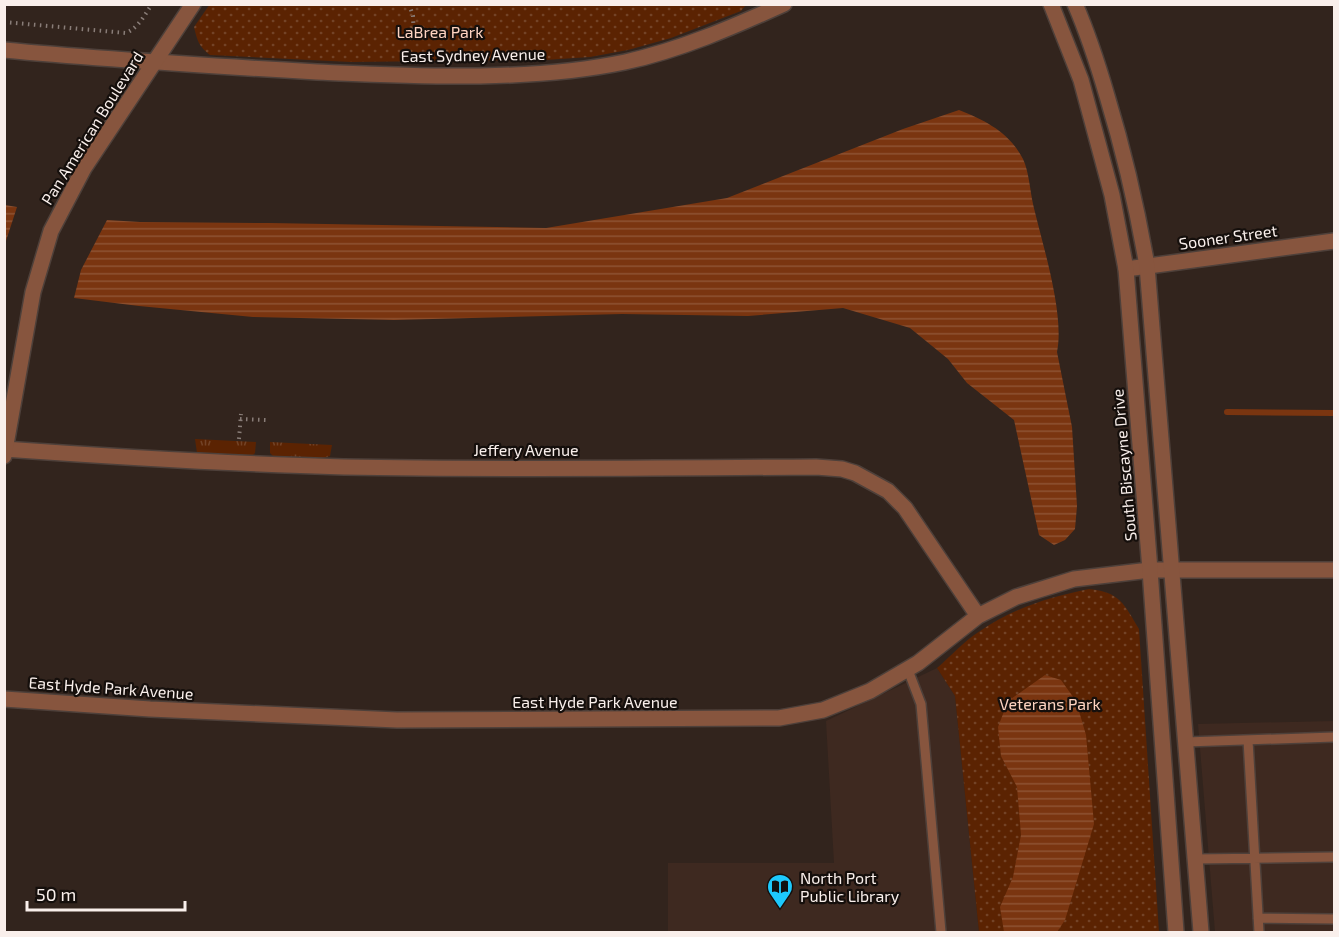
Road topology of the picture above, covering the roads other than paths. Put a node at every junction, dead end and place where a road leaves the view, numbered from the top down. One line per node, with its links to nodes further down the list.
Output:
1 (193, 4): 6 (street, Pan American Boulevard)
2 (1051, 4): 9 (street, South Biscayne Drive)
3 (1075, 4): 8 (street)
4 (775, 6): 6 (street, East Sydney Avenue)
5 (4, 50): 6 (street, East Sydney Avenue)
6 (153, 63): 10 (street, Pan American Boulevard)
7 (1335, 241): 8 (street, Sooner Street)
8 (1147, 266): 9 (street, Sooner Street); 12 (street)
9 (1126, 269): 11 (street, South Biscayne Drive)
10 (5, 451): 14 (street, Jeffery Avenue)
11 (1150, 570): 12 (street, East Hyde Park Avenue); 14 (street, East Hyde Park Avenue); 26 (street, South Biscayne Drive)
12 (1172, 570): 13 (street, East Hyde Park Avenue); 19 (street)
13 (1335, 570)
14 (978, 616): 15 (street, East Hyde Park Avenue)
15 (908, 670): 16 (street, East Hyde Park Avenue); 25 (lane)
16 (4, 699)
17 (1335, 738): 18 (lane)
18 (1248, 740): 19 (lane); 21 (lane)
19 (1186, 742): 22 (street)
20 (1335, 856): 21 (lane)
21 (1256, 858): 22 (lane); 23 (lane)
22 (1195, 859): 27 (street)
23 (1258, 918): 24 (lane); 28 (lane)
24 (1335, 919)
25 (941, 933)
26 (1176, 933)
27 (1201, 933)
28 (1259, 933)

